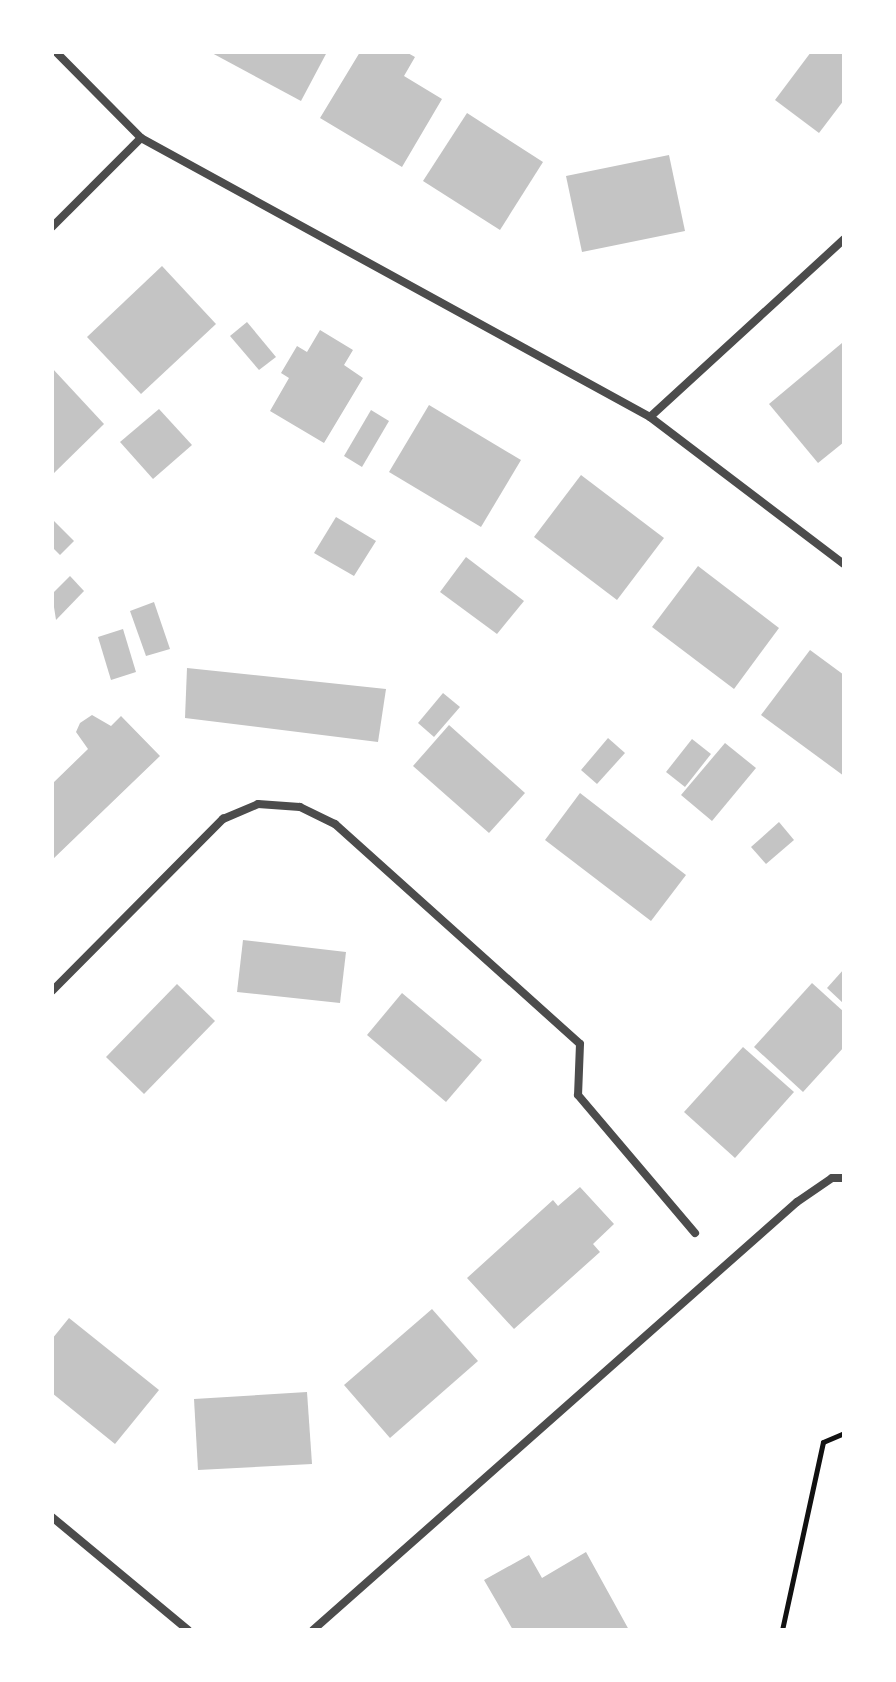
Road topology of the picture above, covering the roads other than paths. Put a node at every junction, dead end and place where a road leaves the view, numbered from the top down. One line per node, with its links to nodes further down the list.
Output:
1 (56, 52): 2 (street)
2 (141, 138): 3 (street); 5 (street)
3 (52, 227)
4 (844, 239): 5 (street)
5 (650, 417): 6 (street)
6 (844, 564)
7 (52, 991): 9 (street)
8 (844, 1178): 12 (street)
9 (695, 1233)
10 (52, 1517): 11 (street)
11 (188, 1630)
12 (313, 1630)

